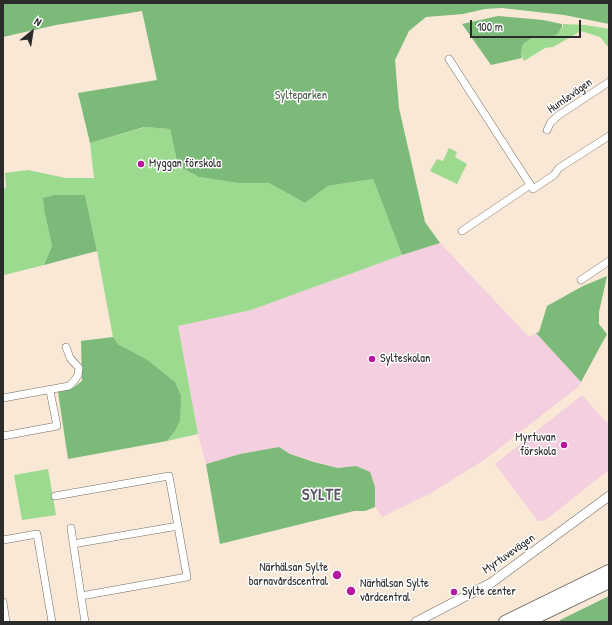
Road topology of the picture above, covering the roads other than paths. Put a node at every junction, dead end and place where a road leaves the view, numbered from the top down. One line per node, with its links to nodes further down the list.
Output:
1 (449, 59): 5 (street)
2 (609, 82): 3 (street, Humlevägen)
3 (547, 130)
4 (609, 136): 5 (street)
5 (530, 185): 6 (street)
6 (462, 231)
7 (609, 261): 8 (street)
8 (581, 280)
9 (66, 347): 10 (street)
10 (50, 391): 11 (street); 12 (street)
11 (3, 398)
12 (3, 436)
13 (55, 496): 15 (street)
14 (609, 496): 26 (street, Myrtuvevägen)
15 (178, 526): 18 (street); 21 (street)
16 (71, 528): 18 (street)
17 (3, 540): 24 (street)
18 (74, 544): 21 (street)
19 (609, 571): 27 (highway)
20 (609, 582): 28 (highway)
21 (81, 596): 25 (street)
22 (3, 602): 23 (street)
23 (6, 622)
24 (52, 622)
25 (85, 622)
26 (416, 622)
27 (505, 622)
28 (526, 622)

